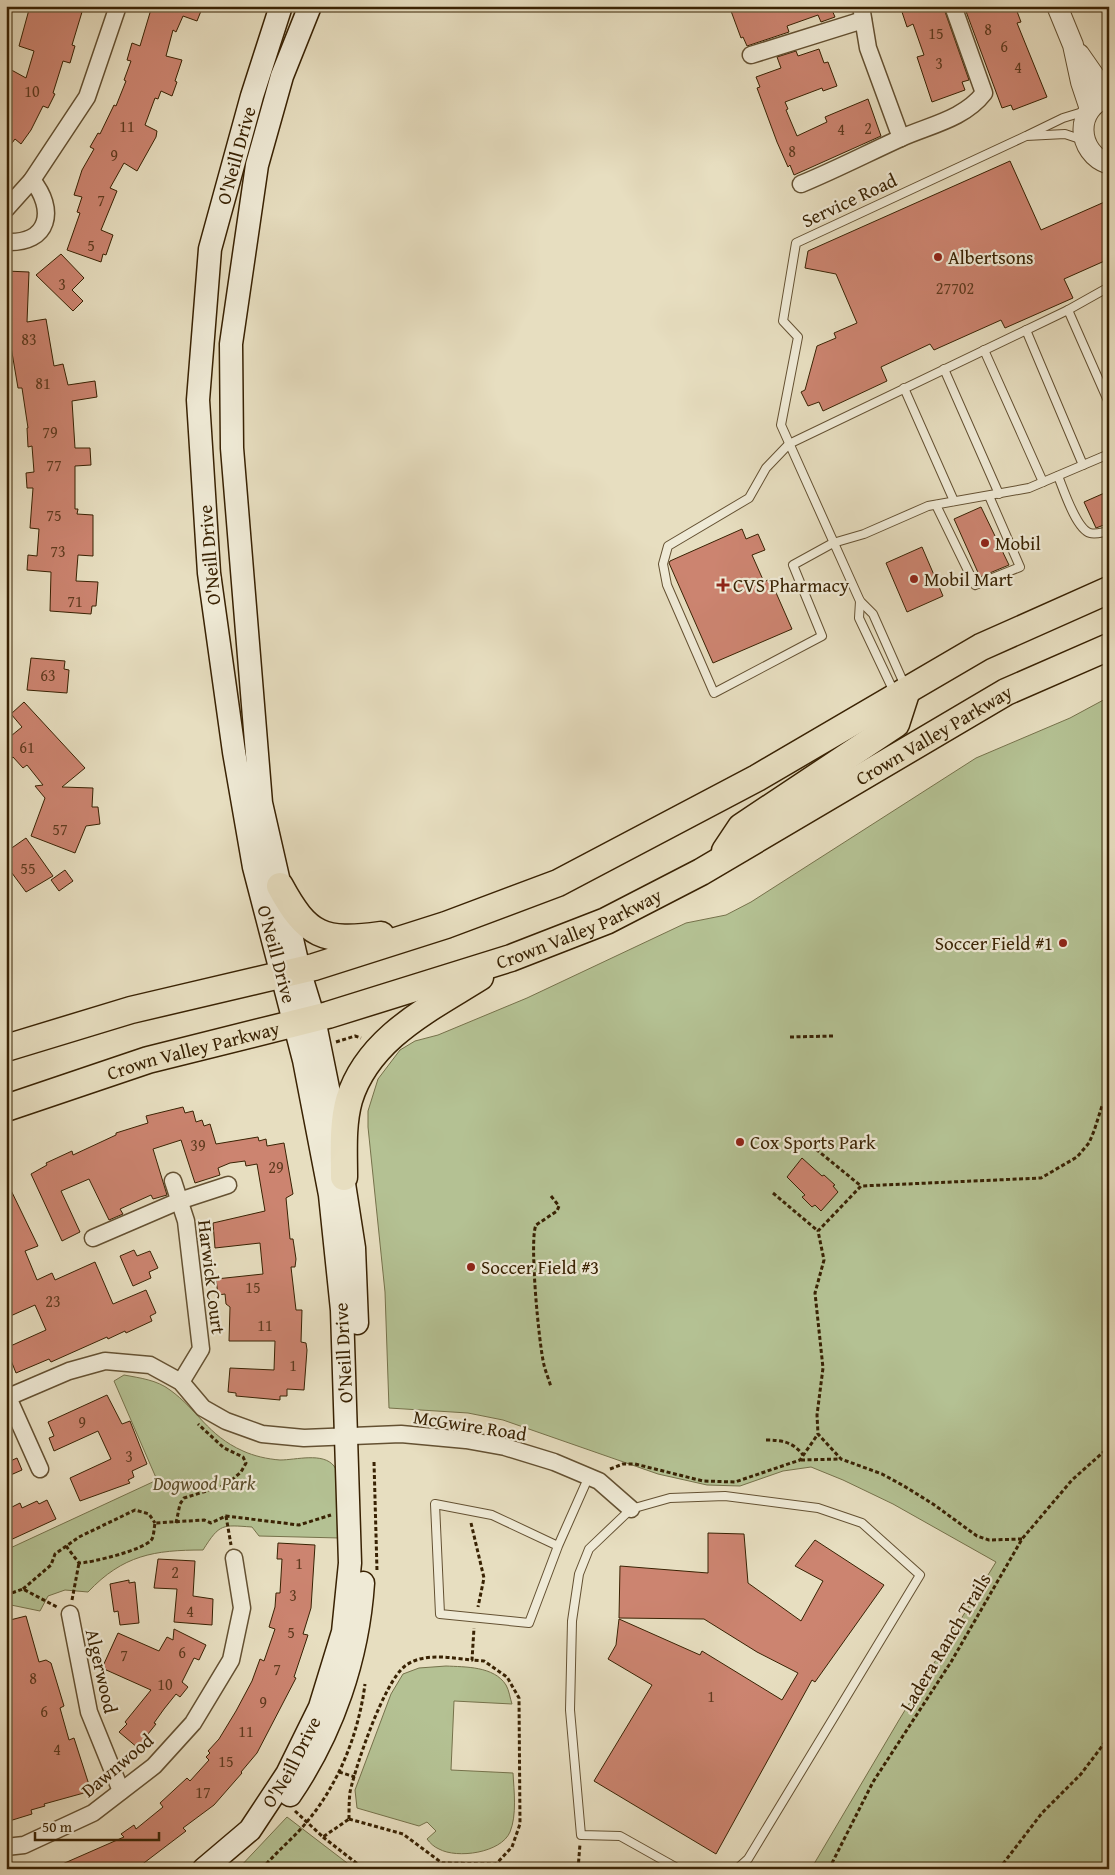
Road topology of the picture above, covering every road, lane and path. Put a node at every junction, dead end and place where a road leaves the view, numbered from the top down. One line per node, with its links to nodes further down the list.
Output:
1 (118, 6): 15 (street)
2 (281, 6): 45 (main road, O'Neill Drive)
3 (310, 6): 42 (main road, O'Neill Drive)
4 (953, 6): 12 (street)
5 (1057, 6): 7 (street)
6 (862, 13): 8 (street); 12 (street)
7 (1073, 44): 9 (street); 10 (street)
8 (751, 55)
9 (1109, 97): 10 (street)
10 (1089, 110): 11 (lane); 13 (street)
11 (1026, 136): 13 (lane, Service Road); 26 (lane, Service Road)
12 (901, 138): 16 (street)
13 (1084, 141): 14 (street)
14 (1109, 164)
15 (32, 180): 17 (street); 18 (street)
16 (801, 184)
17 (6, 209)
18 (6, 242)
19 (1109, 287): 20 (lane)
20 (1068, 310): 21 (lane); 25 (lane)
21 (1026, 330): 22 (lane); 28 (lane)
22 (984, 350): 23 (lane); 30 (lane)
23 (944, 369): 24 (lane); 31 (lane)
24 (904, 388): 26 (lane); 33 (lane)
25 (1109, 404)
26 (789, 444): 36 (lane); 36 (lane)
27 (1109, 454): 28 (lane)
28 (1083, 465): 29 (lane)
29 (1058, 476): 30 (lane); 35 (lane)
30 (1043, 482): 31 (lane)
31 (999, 494): 32 (lane)
32 (989, 496): 33 (lane); 34 (lane)
33 (954, 501): 34 (lane)
34 (936, 505): 36 (lane)
35 (1109, 530)
36 (833, 543): 38 (lane)
37 (1109, 590): 40 (main road)
38 (860, 601): 40 (lane); 40 (lane)
39 (1109, 647): 41 (main road, Crown Valley Parkway)
40 (902, 694): 41 (main road); 43 (main road)
41 (718, 862): 44 (main road, Crown Valley Parkway)
42 (280, 886): 43 (main road); 45 (main road, O'Neill Drive)
43 (446, 925): 45 (main road)
44 (511, 958): 46 (main road, Crown Valley Parkway); 55 (main road)
45 (290, 972): 46 (main road, O'Neill Drive); 51 (main road)
46 (305, 1021): 53 (main road, Crown Valley Parkway); 55 (main road, O'Neill Drive); 69 (main road, O'Neill Drive)
47 (790, 1036): 48 (path)
48 (834, 1036)
49 (334, 1039): 50 (path)
50 (365, 1043)
51 (6, 1048)
52 (1102, 1106): 58 (path)
53 (6, 1108)
54 (806, 1141): 58 (path)
55 (344, 1177): 69 (main road, O'Neill Drive)
56 (173, 1181): 61 (street, Harwick Court)
57 (228, 1185): 61 (street, Harwick Court)
58 (861, 1186): 62 (path)
59 (773, 1193): 62 (path)
60 (551, 1196): 65 (path)
61 (180, 1201): 63 (street, Harwick Court); 64 (street, Harwick Court)
62 (818, 1231): 68 (path)
63 (94, 1238)
64 (181, 1382): 66 (street, McGwire Road); 69 (street, McGwire Road)
65 (552, 1387)
66 (7, 1396): 75 (street)
67 (195, 1420): 85 (path)
68 (818, 1434): 72 (path); 73 (path)
69 (355, 1436): 77 (street, McGwire Road); 82 (main road, O'Neill Drive); 100 (main road, O'Neill Drive)
70 (766, 1440): 72 (path)
71 (1109, 1447): 86 (path, Ladera Ranch Trails)
72 (803, 1456): 74 (path)
73 (840, 1459): 74 (path); 86 (path)
74 (800, 1460): 78 (path)
75 (40, 1469)
76 (607, 1471): 78 (path)
77 (589, 1476): 80 (street, McGwire Road); 88 (lane)
78 (703, 1481): 79 (path)
79 (694, 1482)
80 (631, 1509): 103 (lane); 112 (lane)
81 (474, 1510): 88 (lane); 94 (path); 94 (lane)
82 (349, 1513): 83 (path); 106 (main road, O'Neill Drive)
83 (226, 1516): 85 (path); 89 (path)
84 (155, 1523): 85 (path); 87 (path); 90 (path)
85 (176, 1523)
86 (1022, 1539): 113 (path, Ladera Ranch Trails)
87 (66, 1546): 90 (path); 91 (path)
88 (558, 1546): 94 (lane)
89 (234, 1558): 99 (street, Dawnwood)
90 (79, 1564): 93 (path)
91 (24, 1589): 92 (path); 93 (path)
92 (6, 1595)
93 (70, 1614): 99 (street, Algerwood)
94 (475, 1618): 95 (path)
95 (472, 1660): 98 (path); 101 (path)
96 (1109, 1737): 114 (path)
97 (339, 1772): 98 (path)
98 (355, 1777): 101 (path)
99 (121, 1791): 105 (street, Dawnwood)
100 (285, 1801): 102 (path); 107 (main road, O'Neill Drive)
101 (349, 1819): 104 (path)
102 (305, 1822): 104 (path); 108 (path)
103 (581, 1835): 110 (path); 111 (lane)
104 (324, 1837): 109 (path)
105 (6, 1847)
106 (204, 1869)
107 (224, 1869)
108 (262, 1869)
109 (364, 1869)
110 (578, 1869)
111 (679, 1869)
112 (737, 1869)
113 (829, 1869)
114 (999, 1869)

